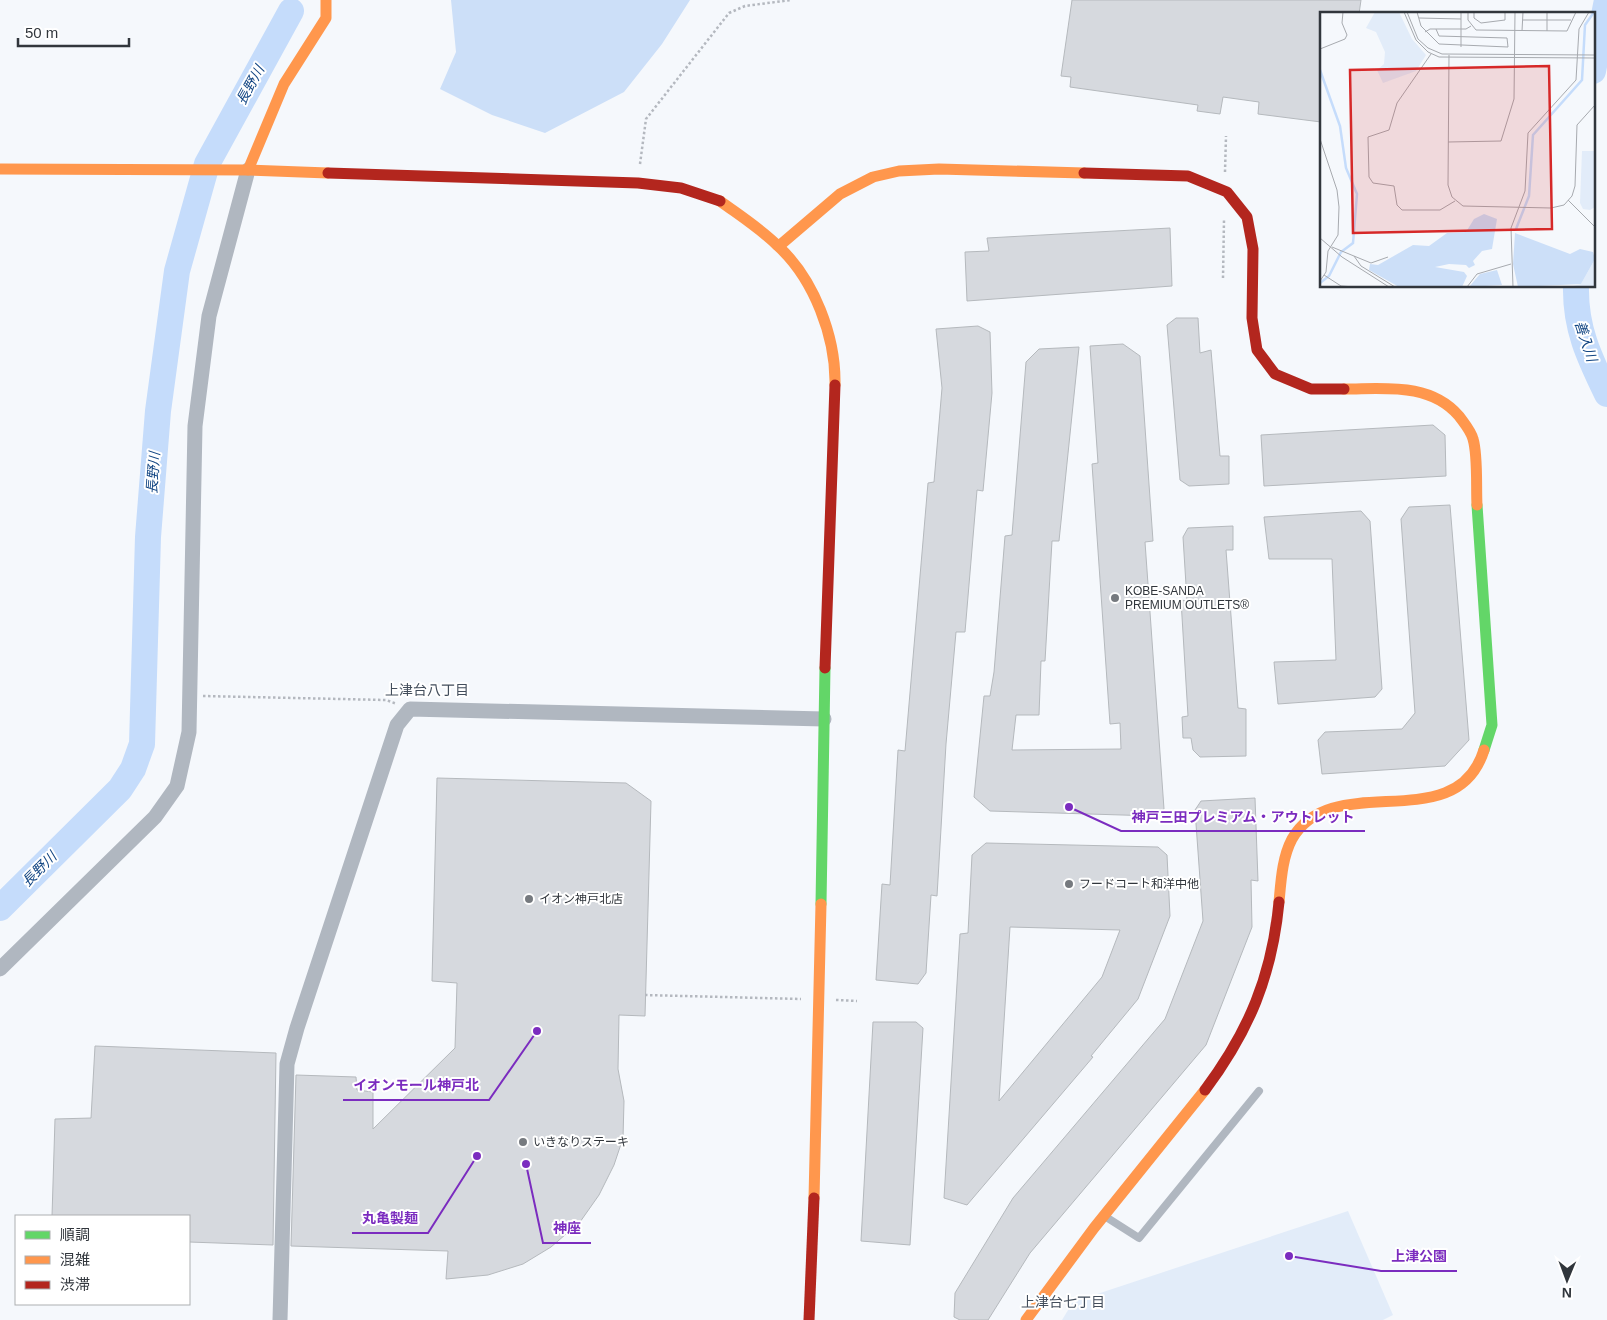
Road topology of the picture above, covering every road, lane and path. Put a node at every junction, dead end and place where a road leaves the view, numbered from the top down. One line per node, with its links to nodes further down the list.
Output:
1 (326, 0): 4 (street)
2 (791, 0): 5 (path)
3 (0, 169): 4 (street)
4 (248, 170): 5 (street); 7 (street)
5 (638, 183): 6 (street)
6 (779, 246): 9 (street); 16 (street)
7 (189, 696): 8 (path); 10 (street)
8 (410, 709): 9 (street); 17 (street)
9 (824, 719): 18 (street)
10 (0, 969)
11 (646, 995): 12 (path)
12 (809, 1000)
13 (828, 1000): 14 (path)
14 (857, 1001)
15 (1259, 1091): 16 (lane)
16 (1104, 1216): 19 (street)
17 (280, 1320)
18 (809, 1320)
19 (1026, 1320)

